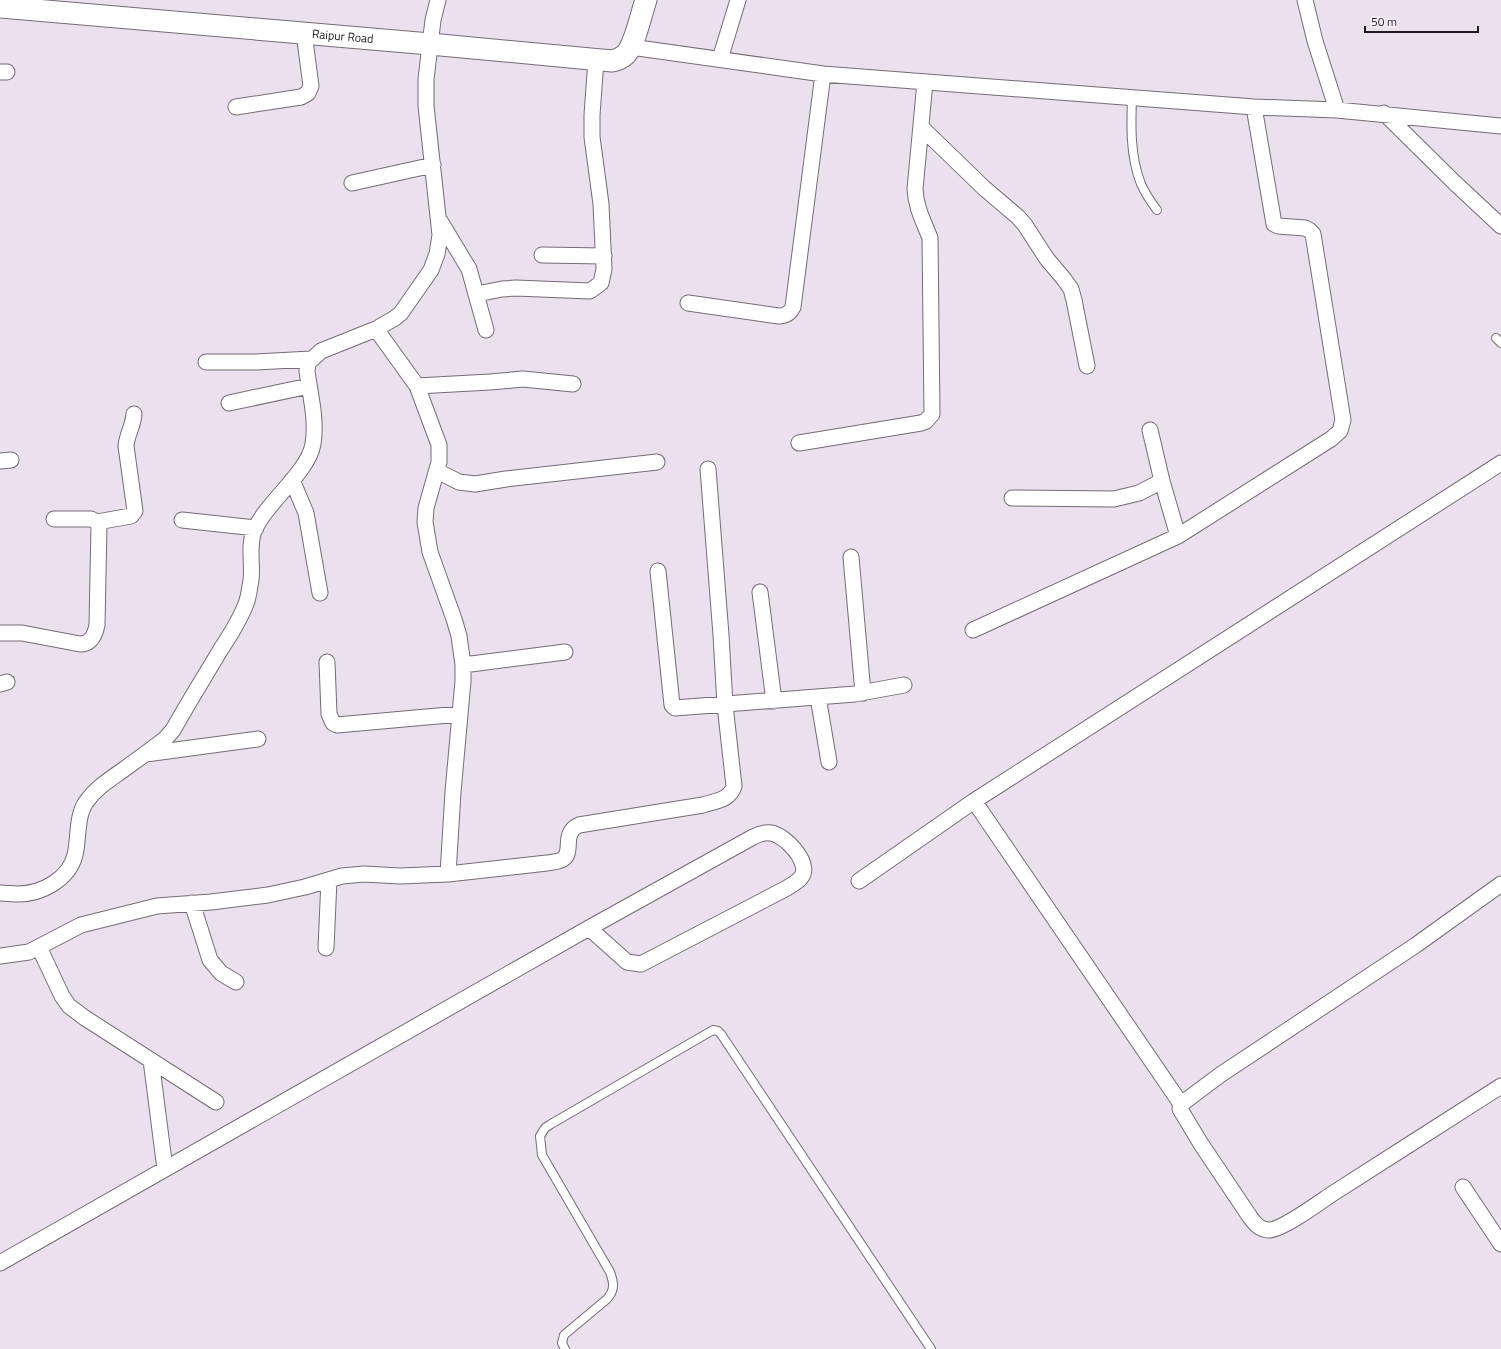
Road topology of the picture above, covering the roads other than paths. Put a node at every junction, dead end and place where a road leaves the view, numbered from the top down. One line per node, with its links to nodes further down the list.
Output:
1 (438, 0): 7 (street)
2 (646, 0): 8 (main road)
3 (738, 0): 9 (street)
4 (1305, 0): 16 (street)
5 (0, 7): 6 (main road, Raipur Road)
6 (304, 33): 7 (main road, Raipur Road); 14 (street)
7 (430, 44): 10 (main road, Raipur Road); 20 (street)
8 (631, 47): 9 (street); 10 (main road, Raipur Road)
9 (720, 59): 11 (street)
10 (596, 60): 26 (street)
11 (823, 74): 12 (street); 28 (street)
12 (925, 82): 13 (street); 19 (street)
13 (1132, 97): 15 (street); 22 (lane)
14 (236, 107)
15 (1254, 107): 16 (street); 52 (street)
16 (1337, 110): 17 (street)
17 (1384, 113): 18 (street); 24 (street)
18 (1501, 126)
19 (921, 127): 33 (street); 40 (street)
20 (433, 165): 21 (street); 23 (street)
21 (352, 183)
22 (1157, 210)
23 (439, 220): 27 (street); 29 (street)
24 (1501, 226)
25 (542, 255): 26 (street)
26 (604, 256): 27 (street)
27 (477, 294): 30 (street)
28 (688, 303)
29 (376, 329): 31 (street); 36 (street)
30 (486, 330)
31 (311, 359): 32 (street); 35 (street)
32 (206, 362)
33 (1087, 366)
34 (573, 384): 36 (street)
35 (309, 386): 37 (street); 45 (street)
36 (417, 386): 44 (street)
37 (229, 403)
38 (134, 414): 50 (street)
39 (1150, 430): 46 (street)
40 (799, 443)
41 (657, 462): 44 (street)
42 (1501, 462): 71 (street)
43 (708, 469): 66 (street)
44 (438, 471): 61 (street)
45 (292, 480): 51 (street); 55 (street)
46 (1162, 481): 47 (street); 52 (street)
47 (1012, 498)
48 (54, 519): 50 (street)
49 (182, 520): 51 (street)
50 (97, 522): 58 (street)
51 (256, 528): 69 (street)
52 (1178, 536): 57 (street)
53 (851, 557): 63 (street)
54 (658, 571): 66 (street)
55 (320, 592)
56 (760, 592): 65 (street)
57 (973, 630)
58 (0, 632)
59 (565, 652): 61 (street)
60 (327, 662): 67 (street)
61 (463, 665): 67 (street)
62 (904, 685): 63 (street)
63 (863, 693): 64 (street)
64 (818, 697): 65 (street); 70 (street)
65 (774, 701): 66 (street)
66 (724, 705): 72 (street)
67 (460, 714): 72 (street)
68 (258, 738): 69 (street)
69 (144, 754): 76 (street)
70 (829, 762)
71 (974, 801): 74 (street); 86 (street)
72 (448, 874): 73 (street)
73 (329, 880): 77 (street); 80 (street)
74 (859, 881)
75 (1501, 884): 86 (street)
76 (0, 893)
77 (192, 903): 79 (street); 82 (street)
78 (589, 928): 78 (street); 87 (street)
79 (39, 947): 81 (street); 83 (street)
80 (326, 948)
81 (0, 956)
82 (236, 982)
83 (151, 1060): 85 (street); 87 (street)
84 (1501, 1086): 86 (street)
85 (216, 1102)
86 (1181, 1104)
87 (165, 1170): 90 (street)
88 (1463, 1187): 89 (street)
89 (1501, 1244)
90 (0, 1263)
91 (565, 1349): 92 (lane)
92 (931, 1349)

